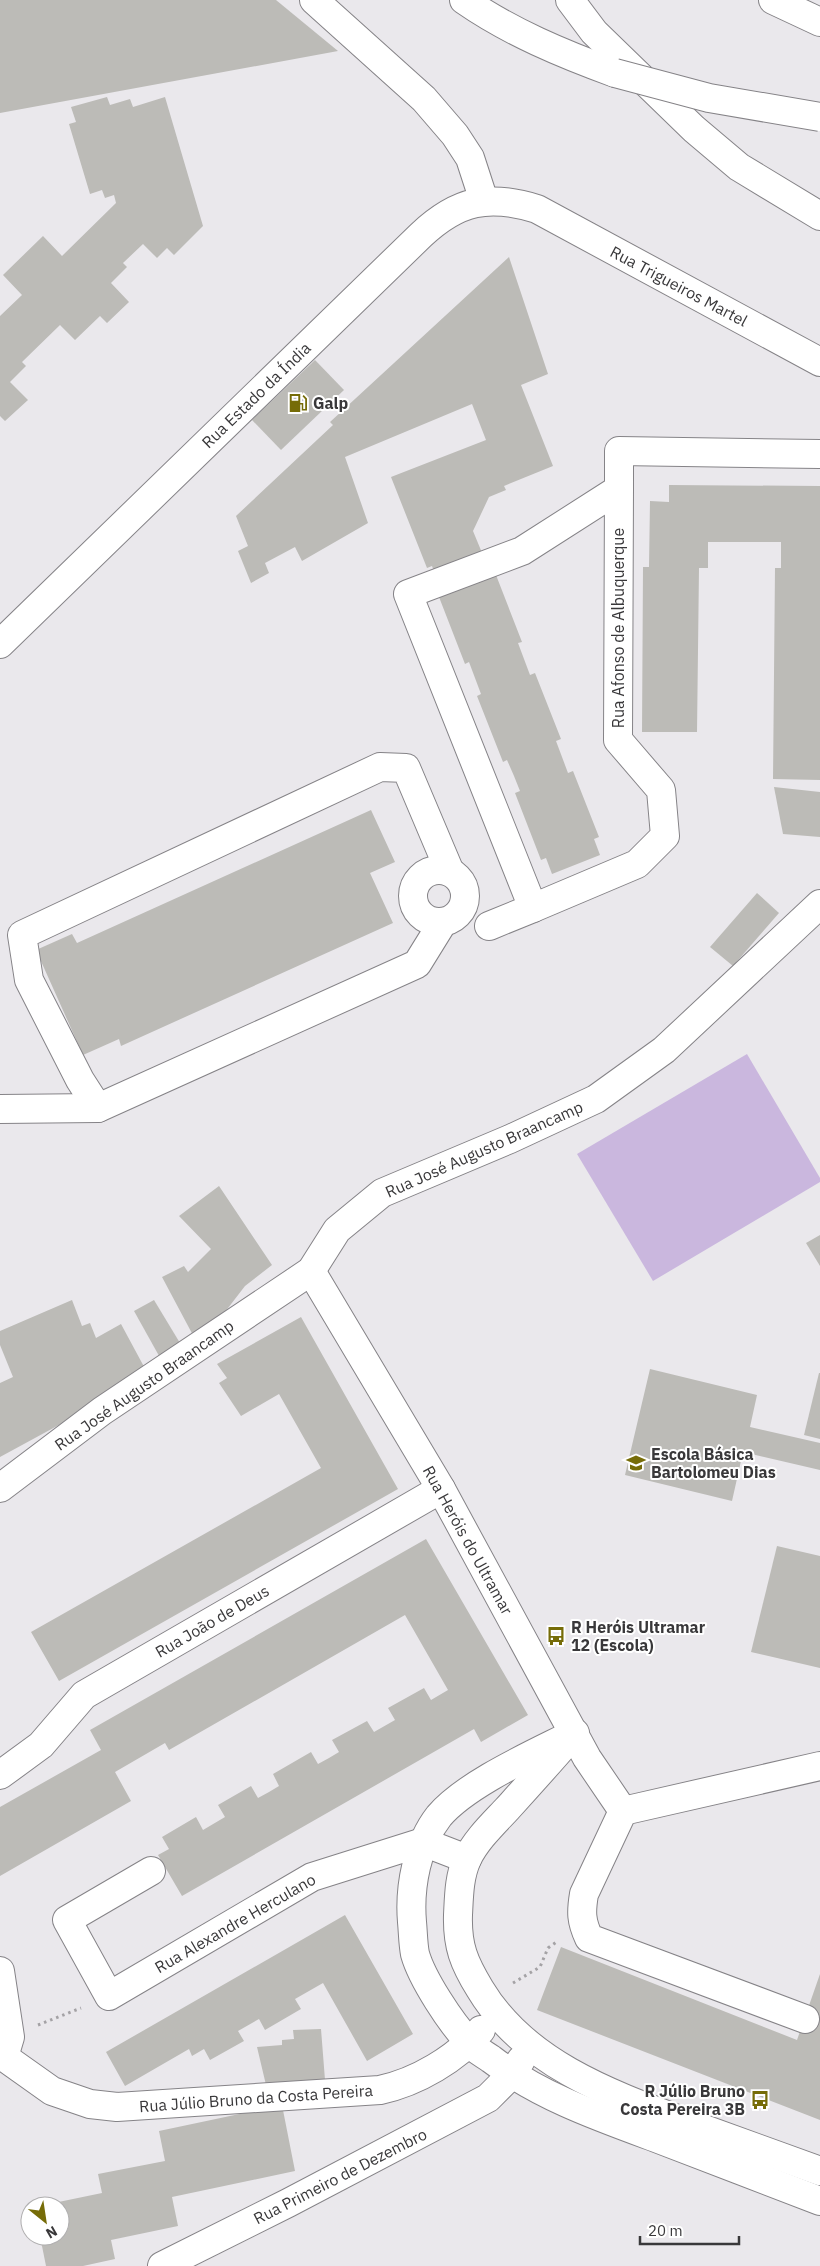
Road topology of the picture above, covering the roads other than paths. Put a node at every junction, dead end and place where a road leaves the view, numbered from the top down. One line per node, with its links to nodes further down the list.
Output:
1 (314, 0): 7 (main road)
2 (464, 0): 6 (main road, bridge)
3 (570, 0): 9 (main road)
4 (773, 0): 5 (main road)
5 (820, 22)
6 (820, 117)
7 (484, 201): 8 (main road, Rua Estado da Índia); 13 (main road, Rua Estado da Índia)
8 (537, 210): 10 (main road, Rua Trigueiros Martel)
9 (820, 216)
10 (820, 362)
11 (820, 454): 12 (main road, Rua Afonso de Albuquerque)
12 (619, 490): 16 (main road, Rua Afonso de Albuquerque); 16 (main road)
13 (0, 644)
14 (450, 872): 17 (main road); 17 (main road); 19 (main road)
15 (820, 904): 21 (main road, Rua José Augusto Braancamp)
16 (533, 908): 18 (main road, Rua Afonso de Albuquerque)
17 (443, 922): 19 (main road)
18 (489, 926)
19 (98, 1108): 20 (main road)
20 (0, 1109)
21 (311, 1271): 22 (main road, Rua José Augusto Braancamp); 23 (main road, Rua Heróis do Ultramar)
22 (0, 1488)
23 (441, 1489): 24 (main road, Rua Heróis do Ultramar); 26 (main road, Rua João de Deus)
24 (575, 1734): 27 (main road, Rua Heróis do Ultramar); 28 (main road); 29 (main road)
25 (820, 1766): 27 (main road)
26 (0, 1775)
27 (623, 1811): 33 (main road)
28 (424, 1842): 29 (main road); 30 (main road, Rua Alexandre Herculano); 34 (main road)
29 (467, 1859): 32 (main road)
30 (150, 1871)
31 (0, 1971): 36 (main road)
32 (496, 2014): 34 (main road, Rua Júlio Bruno da Costa Pereira); 35 (main road)
33 (805, 2019)
34 (469, 2044): 36 (main road, Rua Júlio Bruno da Costa Pereira); 37 (main road)
35 (531, 2047): 37 (main road, Rua Primeiro de Dezembro); 38 (main road)
36 (5, 2050)
37 (511, 2075): 39 (main road); 40 (main road, Rua Primeiro de Dezembro)
38 (820, 2171)
39 (820, 2201)
40 (162, 2266)

